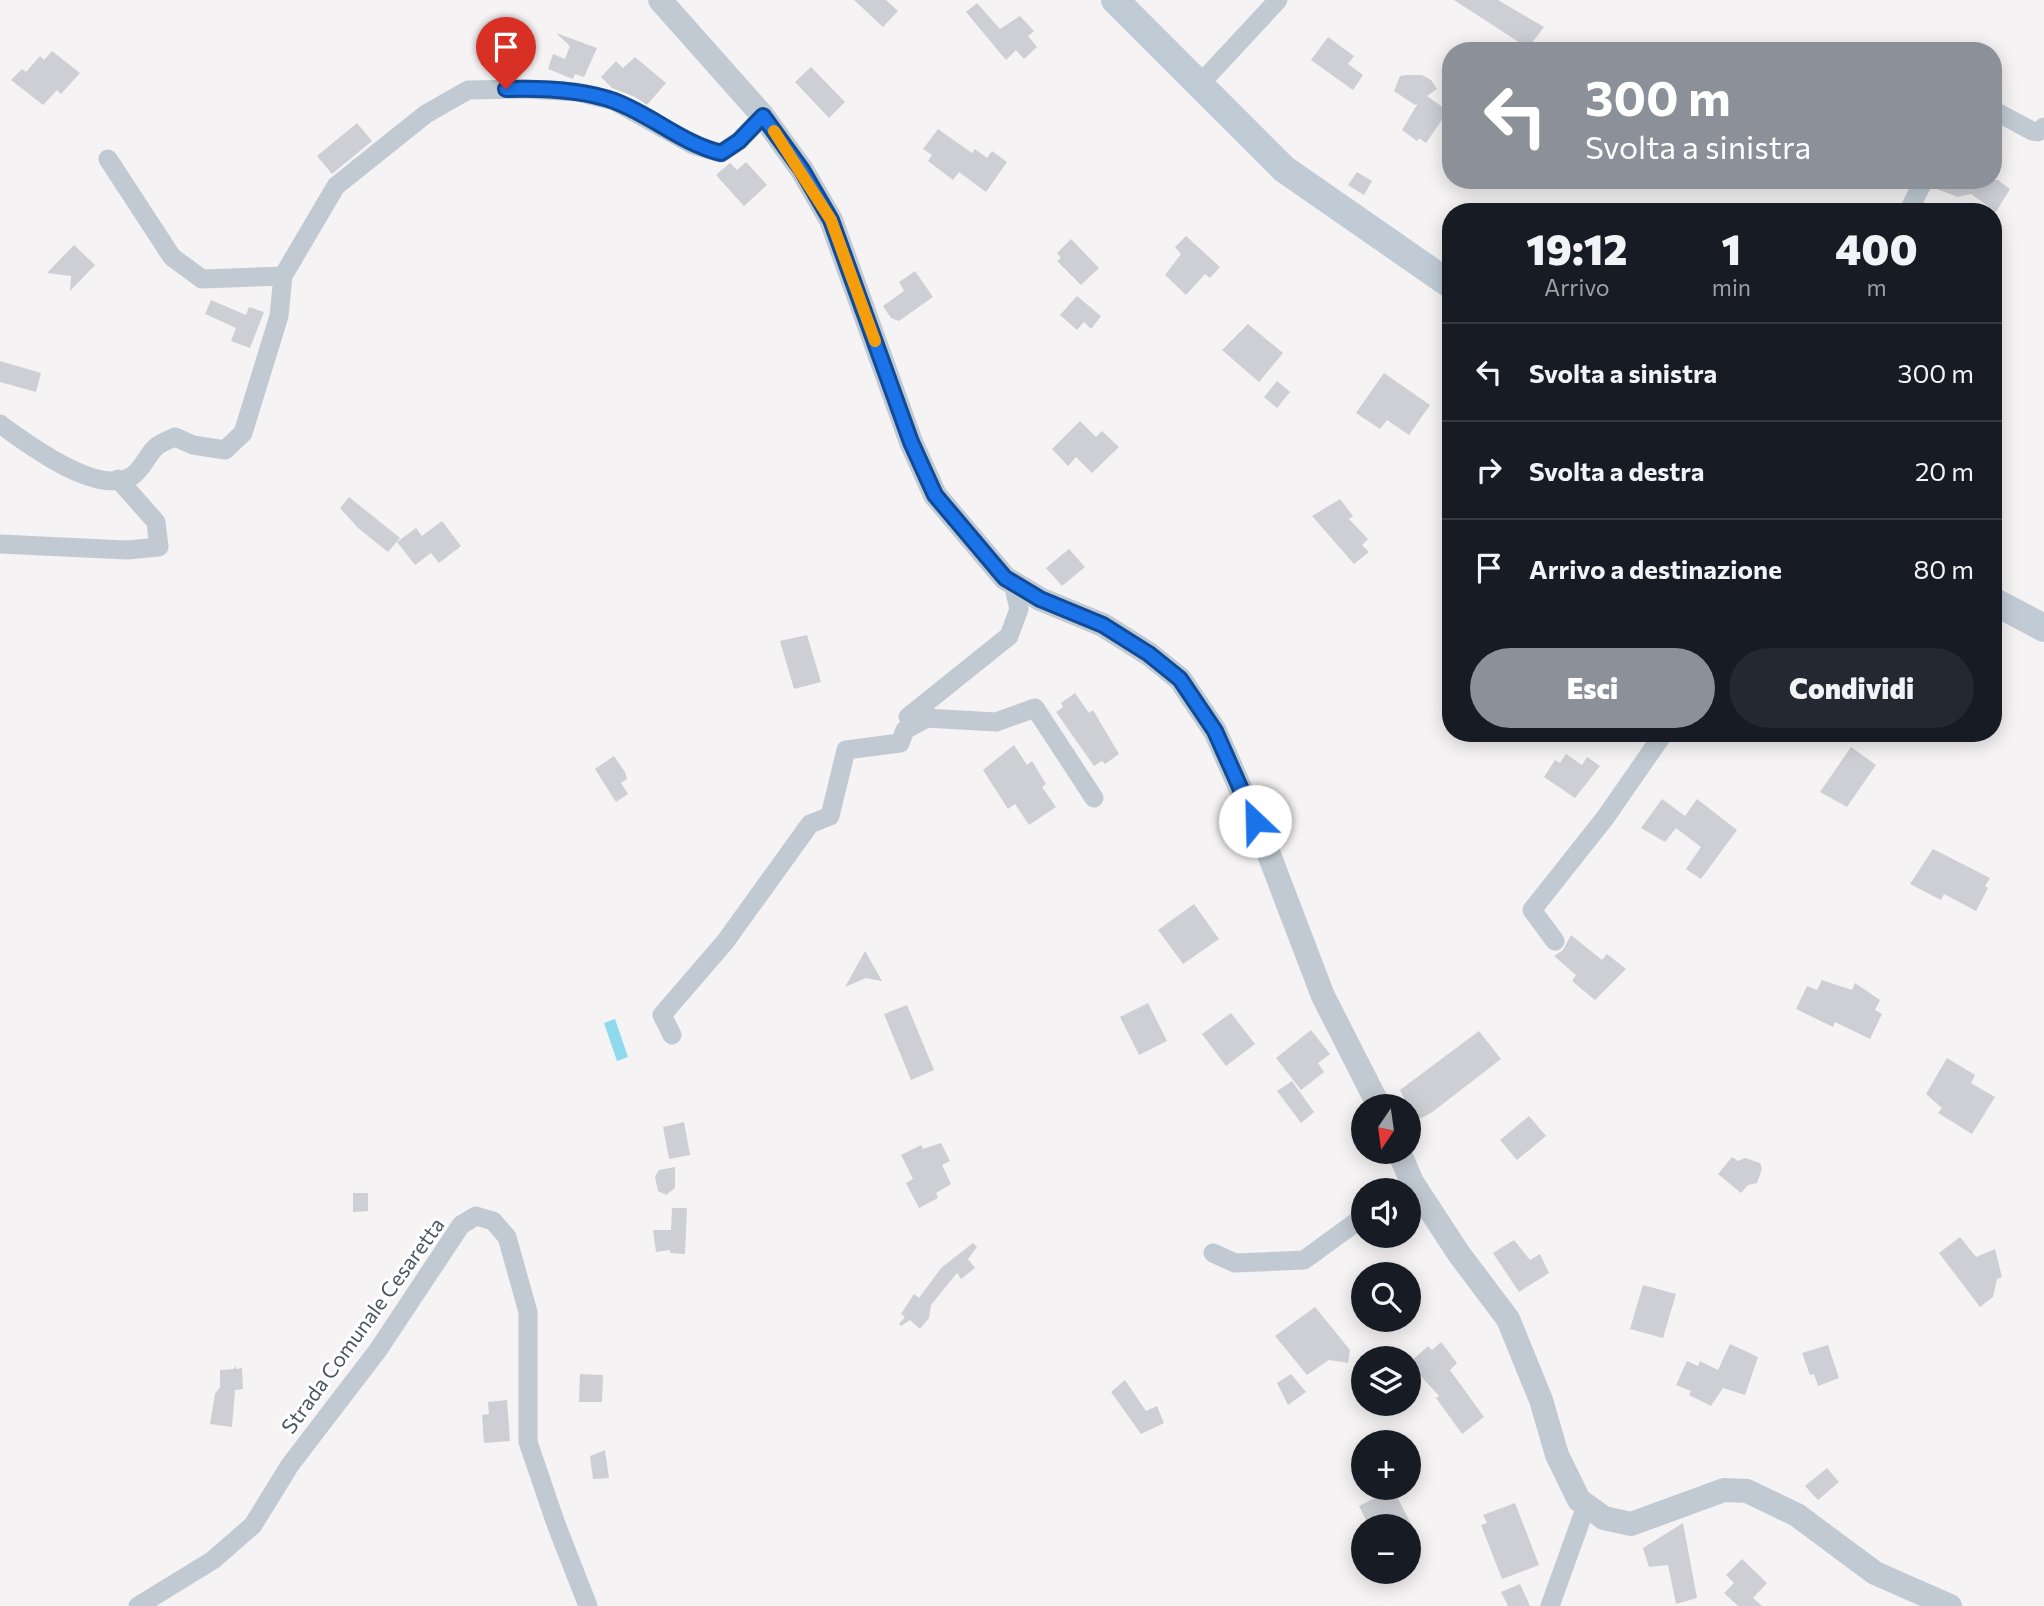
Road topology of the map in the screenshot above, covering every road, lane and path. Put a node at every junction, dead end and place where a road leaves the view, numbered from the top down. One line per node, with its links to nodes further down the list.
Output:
1 (660, 0): 6 (street)
2 (1115, 0): 4 (main road)
3 (1278, 0): 4 (street)
4 (1199, 85): 10 (main road)
5 (2002, 115): 7 (street)
6 (763, 116): 9 (street); 14 (street)
7 (2044, 127)
8 (107, 159): 9 (street)
9 (284, 276): 12 (street)
10 (1442, 279)
11 (0, 424): 12 (street)
12 (118, 479): 13 (street)
13 (0, 544)
14 (1013, 583): 17 (street); 22 (street)
15 (2002, 606): 16 (main road)
16 (2044, 628)
17 (929, 718): 19 (street); 21 (street)
18 (1658, 742): 20 (street)
19 (1094, 798)
20 (1555, 940)
21 (672, 1035)
22 (1373, 1094)
23 (1421, 1204): 26 (street)
24 (1351, 1226): 25 (street)
25 (1213, 1253)
26 (1586, 1506): 29 (street); 30 (street)
27 (138, 1606): 28 (street, Strada Comunale Cesaretta)
28 (588, 1606)
29 (1550, 1606)
30 (1950, 1606)

